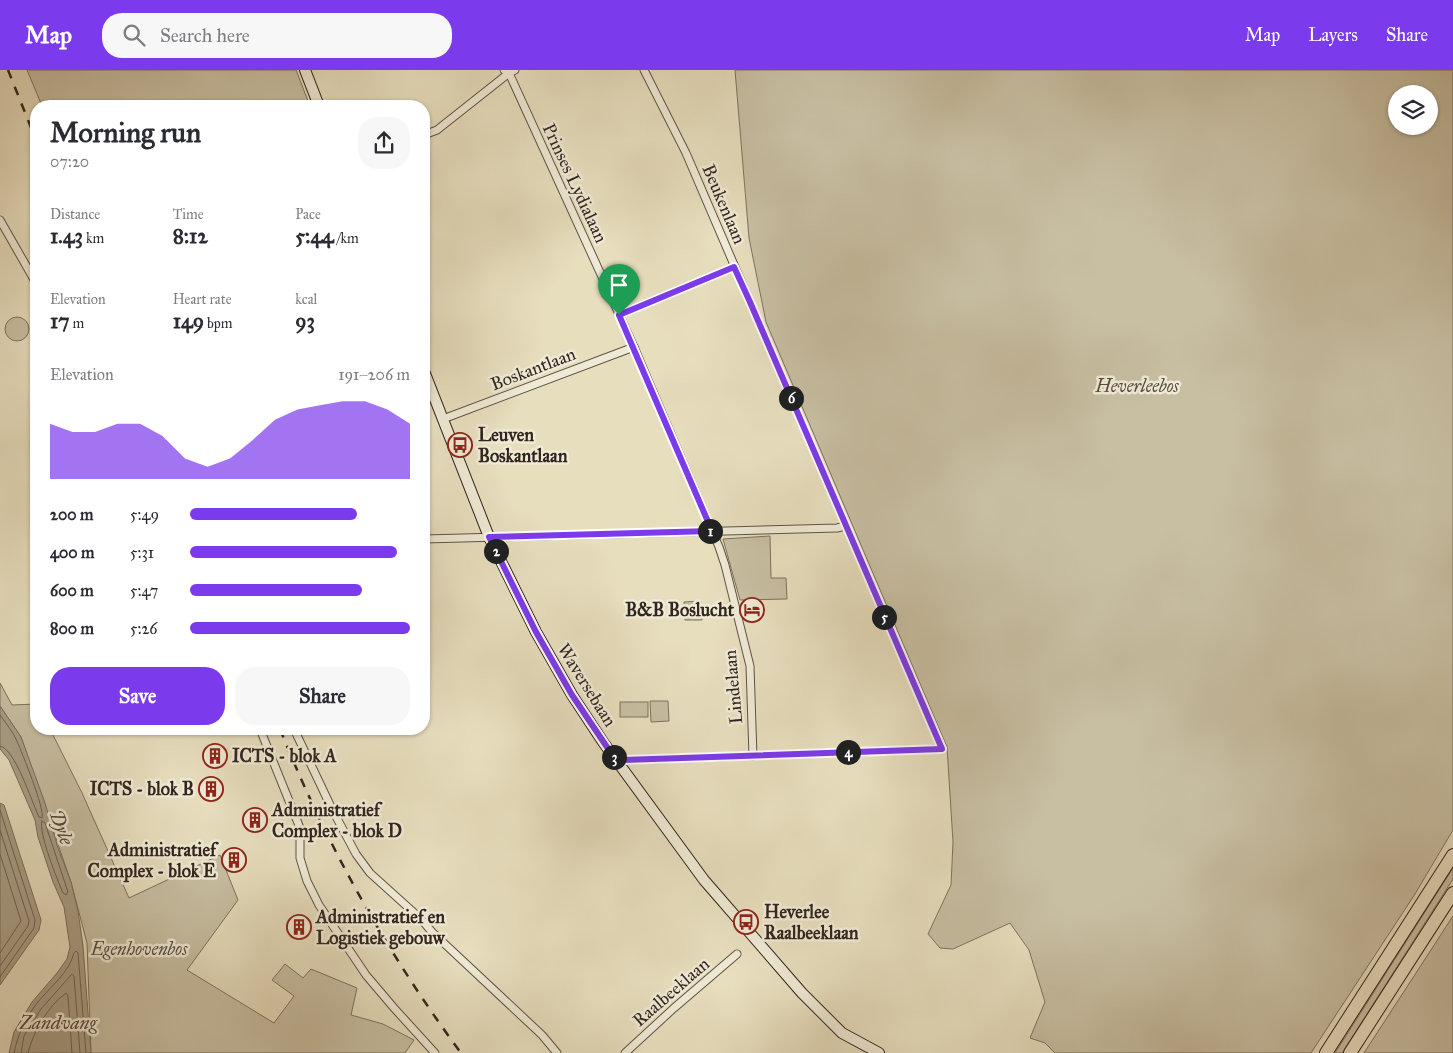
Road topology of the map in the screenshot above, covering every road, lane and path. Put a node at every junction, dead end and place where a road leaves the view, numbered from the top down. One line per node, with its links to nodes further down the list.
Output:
1 (305, 70): 4 (street)
2 (644, 70): 7 (street, Beukenlaan)
3 (510, 71): 5 (street); 9 (street, Prinses Lydialaan)
4 (317, 100)
5 (430, 133)
6 (0, 220): 8 (street)
7 (734, 267): 9 (street); 13 (street, Beukenlaan)
8 (30, 272)
9 (619, 315): 10 (street, Prinses Lydialaan)
10 (634, 347): 12 (street, Boskantlaan); 14 (street, Prinses Lydialaan)
11 (430, 386): 12 (street, Waversebaan)
12 (443, 419): 15 (street, Waversebaan)
13 (847, 528): 14 (street); 19 (street, Beukenlaan)
14 (712, 531): 15 (street); 19 (street, Lindelaan)
15 (489, 537): 16 (street); 20 (street, Waversebaan)
16 (430, 539)
17 (262, 735): 24 (street)
18 (297, 735): 25 (street)
19 (753, 756): 20 (street)
20 (617, 762): 27 (street, Waversebaan)
21 (1453, 855): 28 (highway)
22 (1453, 893): 29 (highway)
23 (737, 954): 26 (street, Raalbeeklaan)
24 (435, 1053)
25 (557, 1053)
26 (625, 1053)
27 (879, 1053)
28 (1326, 1053)
29 (1350, 1053)

